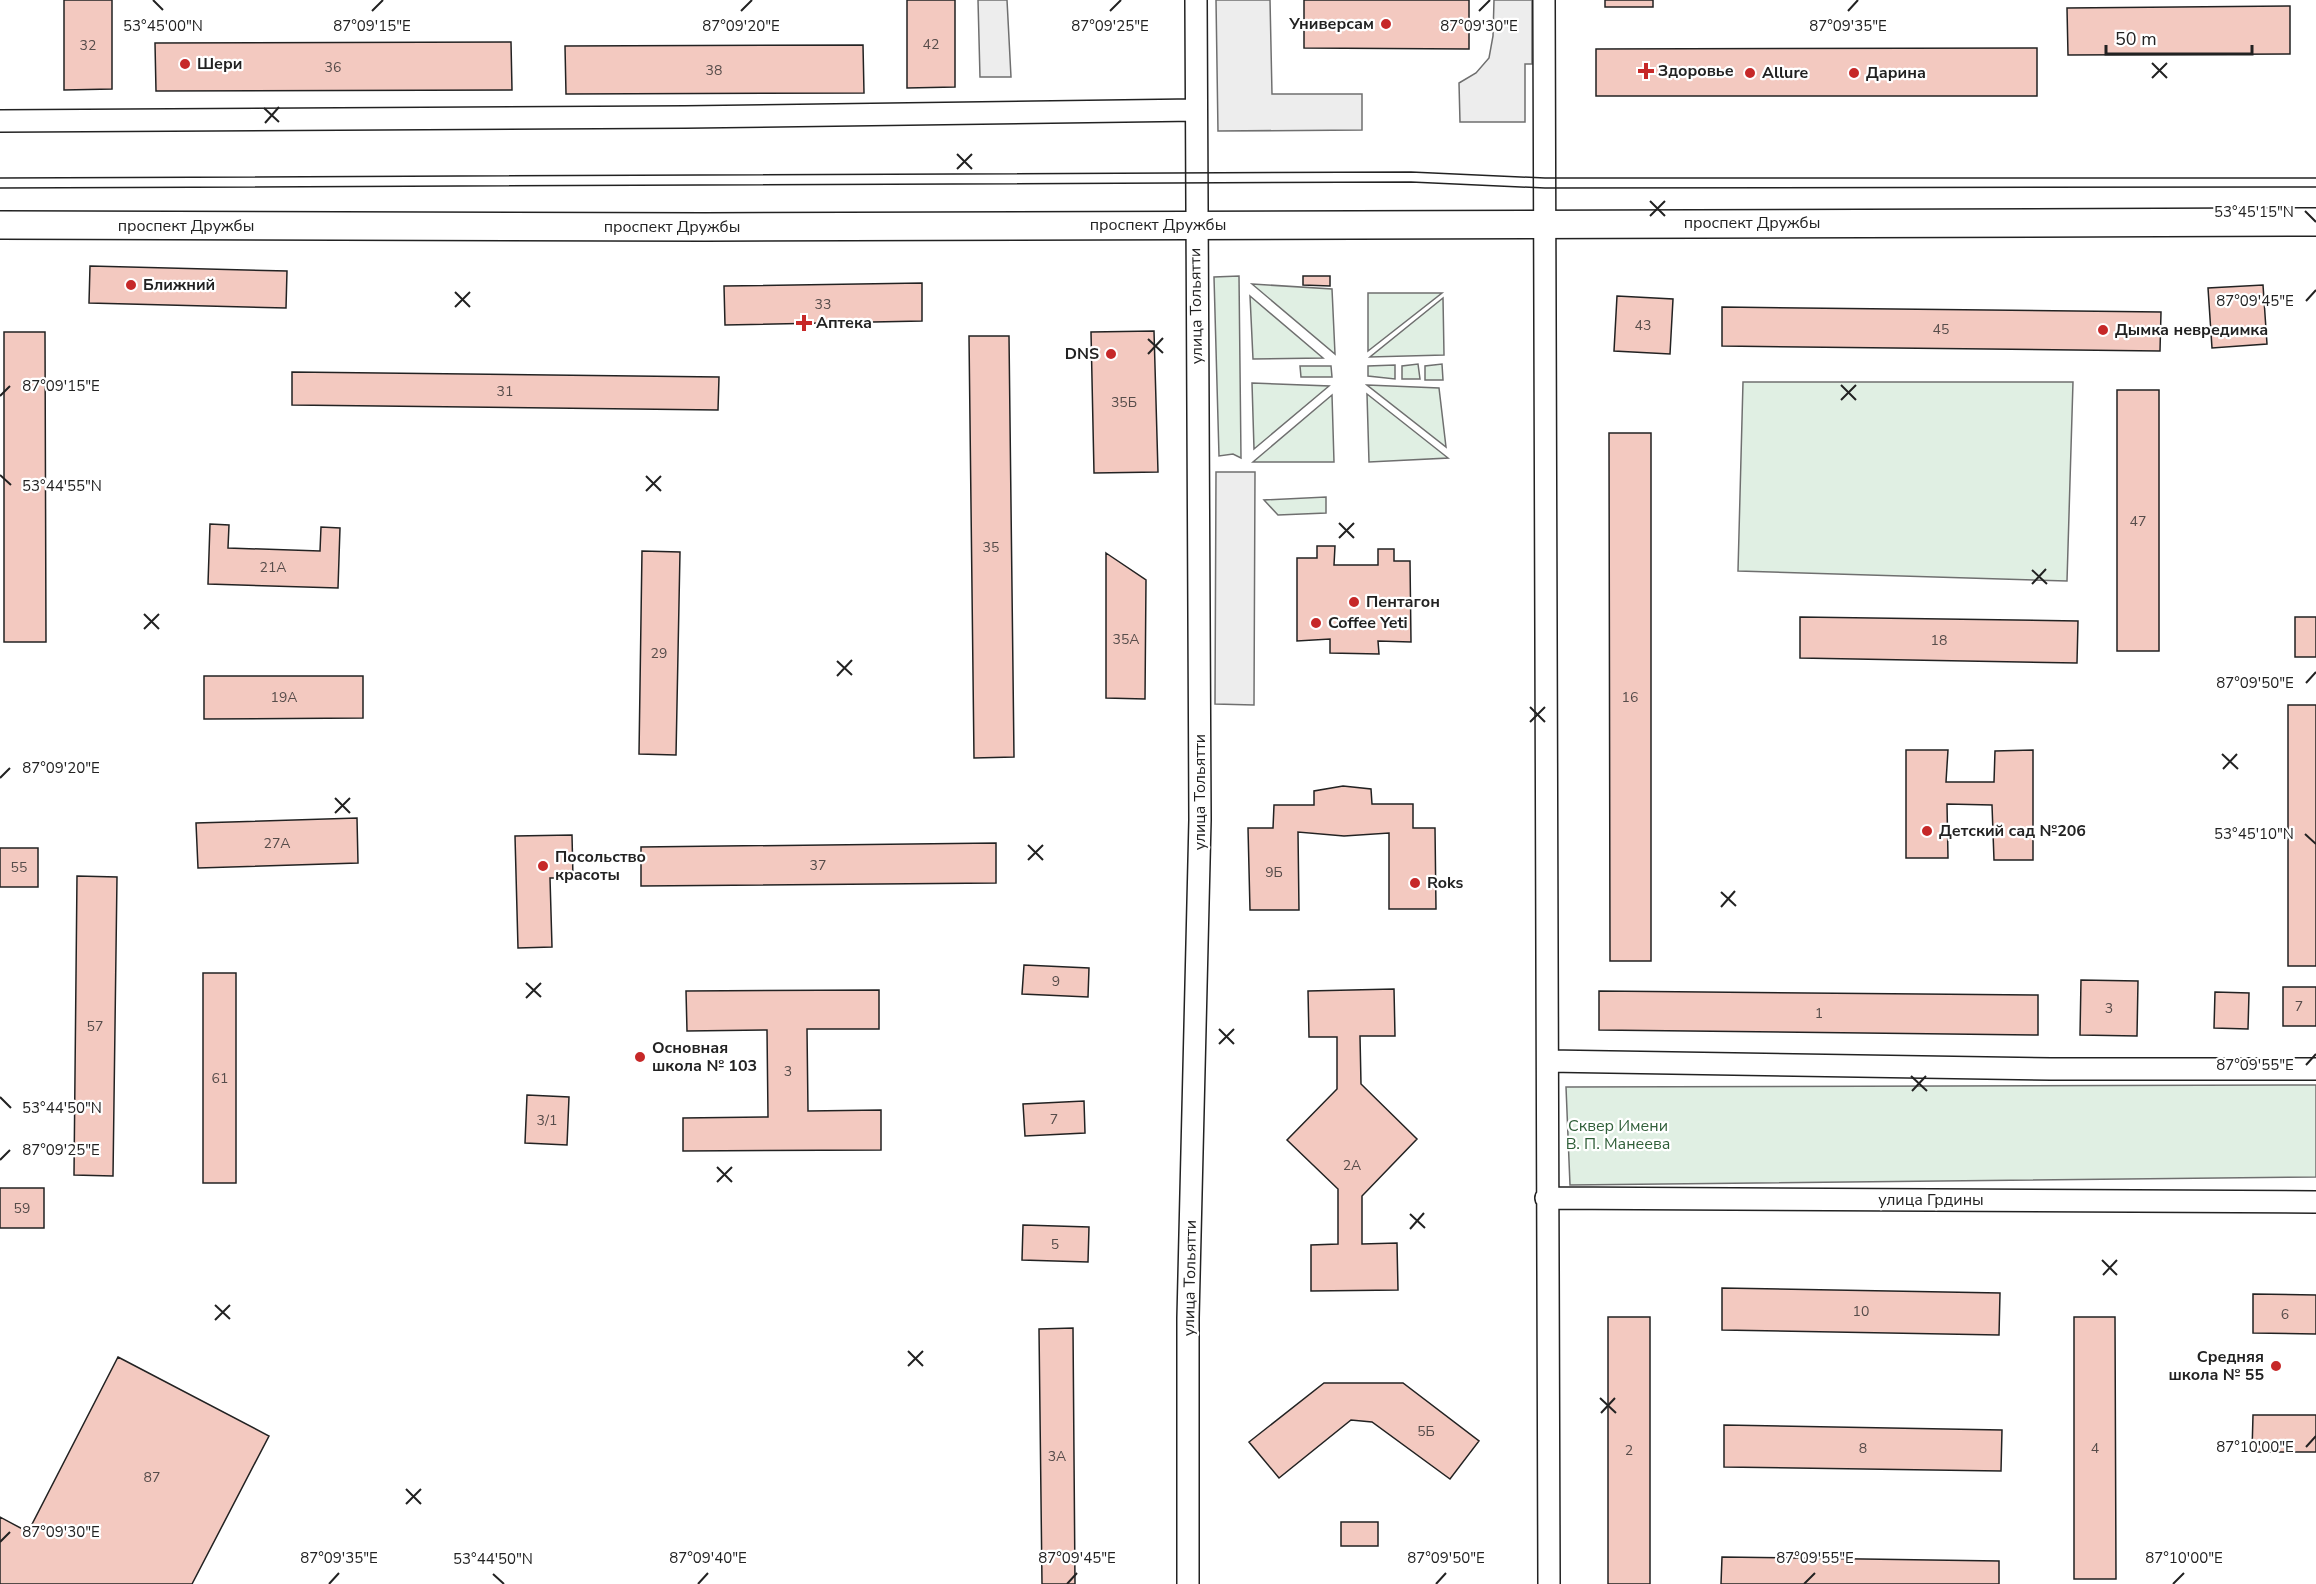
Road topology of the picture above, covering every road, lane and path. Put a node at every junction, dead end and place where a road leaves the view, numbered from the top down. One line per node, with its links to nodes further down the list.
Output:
1 (1196, 0): 3 (street, улица Тольятти)
2 (1544, 0): 6 (street)
3 (1196, 110): 4 (street); 7 (street, улица Тольятти)
4 (0, 121)
5 (2316, 222): 6 (main road, проспект Дружбы)
6 (1546, 223): 7 (main road, проспект Дружбы); 9 (street)
7 (1195, 224): 8 (main road, проспект Дружбы); 13 (street, улица Тольятти)
8 (0, 225)
9 (1548, 1061): 10 (street); 11 (street)
10 (2316, 1069)
11 (1546, 1197): 12 (street, улица Грдины); 14 (street)
12 (2316, 1202)
13 (1188, 1584)
14 (1549, 1584)

